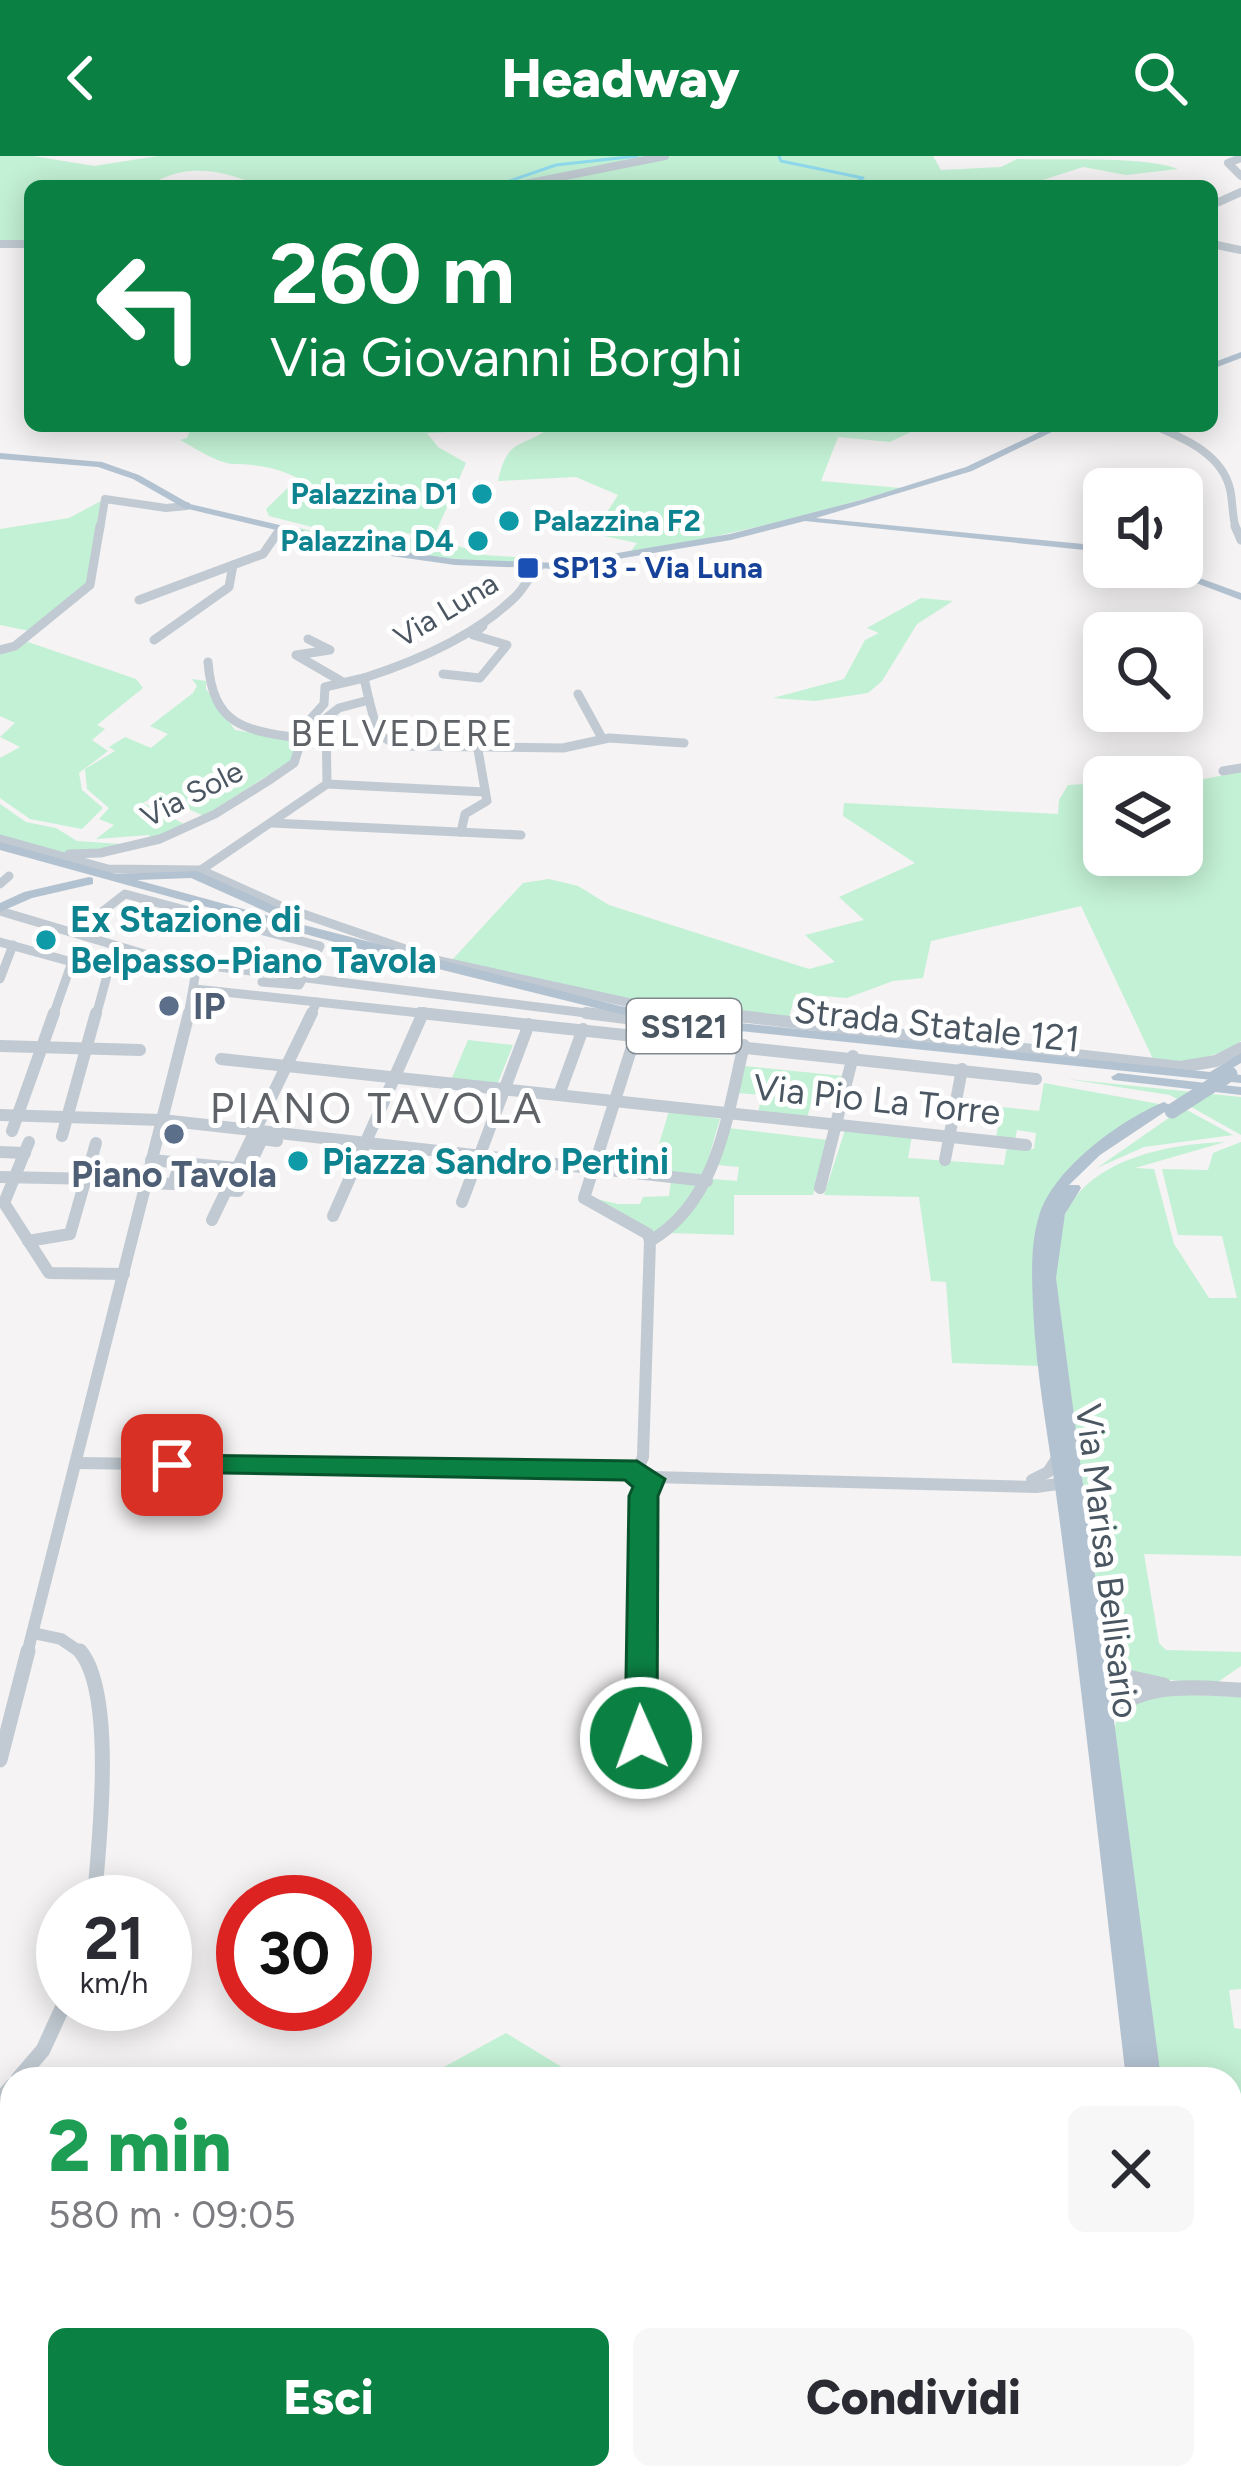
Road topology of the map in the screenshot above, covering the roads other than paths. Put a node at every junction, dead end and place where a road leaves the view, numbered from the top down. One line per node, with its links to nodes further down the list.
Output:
1 (665, 156): 4 (street)
2 (1239, 158): 3 (street)
3 (1241, 176)
4 (535, 180)
5 (1046, 432): 8 (main road)
6 (1168, 432): 14 (street)
7 (0, 455): 9 (main road)
8 (864, 502): 10 (main road); 11 (main road)
9 (187, 506): 13 (main road); 24 (street)
10 (824, 516): 11 (main road); 12 (main road); 17 (main road)
11 (855, 521): 12 (main road)
12 (892, 526): 15 (main road)
13 (280, 531): 16 (street); 17 (main road)
14 (1241, 540)
15 (1083, 547)
16 (233, 565): 20 (street); 23 (street)
17 (540, 566): 21 (street, Via Luna)
18 (1203, 583): 19 (main road)
19 (1241, 597)
20 (139, 600)
21 (490, 615): 26 (street); 27 (street, Via Luna)
22 (308, 639): 28 (street)
23 (154, 640)
24 (0, 650)
25 (208, 662): 31 (street)
26 (443, 674)
27 (364, 678): 28 (street); 30 (street, Via Luna)
28 (342, 681): 31 (street, Via Sole)
29 (578, 694): 32 (street)
30 (369, 700): 34 (street); 37 (street)
31 (298, 738): 43 (street, Via Sole)
32 (602, 738): 33 (street); 34 (street)
33 (684, 743)
34 (478, 750): 38 (street)
35 (1241, 768): 36 (street)
36 (1223, 771)
37 (327, 784): 38 (street); 39 (street)
38 (485, 792): 40 (street)
39 (271, 823): 40 (street); 44 (street)
40 (461, 832): 41 (street)
41 (521, 835)
42 (0, 846): 43 (street); 50 (main road, Strada Statale 121 / SS121); 59 (main road, Strada Statale 121 / SS121)
43 (51, 854): 44 (street)
44 (201, 870): 65 (street)
45 (120, 877): 50 (main road)
46 (89, 881): 47 (main road)
47 (0, 910): 48 (street)
48 (76, 932): 52 (street); 54 (street)
49 (6, 944): 51 (street); 53 (street)
50 (382, 951): 73 (main road, Strada Statale 121 / SS121)
51 (72, 962): 63 (street); 64 (street)
52 (204, 969): 54 (street); 55 (street)
53 (0, 979)
54 (303, 979): 59 (street)
55 (196, 988): 56 (street); 83 (street)
56 (317, 1002): 57 (street); 71 (street)
57 (423, 1013): 58 (street); 72 (street)
58 (529, 1024): 60 (street); 75 (street)
59 (635, 1026): 60 (street); 61 (street); 70 (main road, Strada Statale 121 / SS121); 77 (street)
60 (583, 1029): 76 (street)
61 (744, 1045): 67 (street); 79 (street)
62 (0, 1046): 63 (street)
63 (43, 1047): 64 (street); 81 (street)
64 (88, 1048): 66 (street); 82 (street)
65 (1241, 1048)
66 (140, 1050)
67 (853, 1056): 70 (street); 84 (street)
68 (1241, 1057): 73 (main road)
69 (221, 1059): 71 (street, Via Pio La Torre)
70 (961, 1063): 73 (main road, Strada Statale 121); 74 (street); 88 (street)
71 (286, 1066): 72 (street, Via Pio La Torre); 86 (street)
72 (392, 1078): 75 (street, Via Pio La Torre); 91 (street)
73 (1232, 1078): 78 (main road, bridge)
74 (1036, 1079)
75 (502, 1090): 76 (street, Via Pio La Torre); 93 (street)
76 (560, 1095): 77 (street, Via Pio La Torre)
77 (614, 1101): 79 (street, Via Pio La Torre); 98 (street)
78 (1168, 1108): 111 (main road, Via Marisa Bellisario); 114 (main road, Via Marisa Bellisario)
79 (727, 1113): 84 (street, Via Pio La Torre); 101 (street)
80 (0, 1115): 81 (street)
81 (18, 1116): 82 (street); 85 (street)
82 (68, 1118): 83 (street); 87 (street)
83 (162, 1120): 86 (street); 94 (street)
84 (837, 1125): 88 (street, Via Pio La Torre); 103 (street)
85 (12, 1130)
86 (254, 1131): 91 (street); 97 (street)
87 (62, 1136)
88 (949, 1137): 90 (street, Via Pio La Torre); 95 (street)
89 (96, 1143): 100 (street)
90 (1026, 1145)
91 (363, 1146): 93 (street); 104 (street); 106 (street)
92 (0, 1153): 99 (street)
93 (478, 1156): 98 (street); 105 (street)
94 (152, 1160): 96 (street); 102 (street)
95 (945, 1160)
96 (180, 1165): 97 (street); 102 (street)
97 (236, 1168): 104 (street)
98 (593, 1168): 101 (street); 109 (street)
99 (7, 1178): 100 (street); 108 (street)
100 (86, 1179): 102 (street); 108 (street)
101 (706, 1181): 109 (street)
102 (146, 1182): 110 (street)
103 (820, 1189)
104 (226, 1190): 107 (street)
105 (462, 1202)
106 (333, 1216)
107 (212, 1220)
108 (28, 1241): 110 (street)
109 (650, 1241): 113 (street)
110 (124, 1274): 112 (street)
111 (1058, 1456): 114 (main road, Via Marisa Bellisario); 115 (street)
112 (77, 1463): 113 (street); 117 (street)
113 (645, 1475): 115 (street); 123 (street)
114 (1069, 1479): 115 (street); 116 (main road, Via Marisa Bellisario); 118 (main road, Via Marisa Bellisario)
115 (1034, 1484): 116 (street)
116 (1066, 1514): 127 (main road, Via Marisa Bellisario)
117 (32, 1633): 122 (street); 124 (street)
118 (1097, 1649): 119 (street); 121 (main road, Via Marisa Bellisario)
119 (1213, 1690): 120 (street); 121 (street)
120 (1241, 1690)
121 (1106, 1716): 128 (main road, Via Marisa Bellisario)
122 (0, 1760)
123 (648, 1786)
124 (96, 1875)
125 (52, 2031): 126 (street)
126 (28, 2067)
127 (1135, 2067)
128 (1150, 2067)

